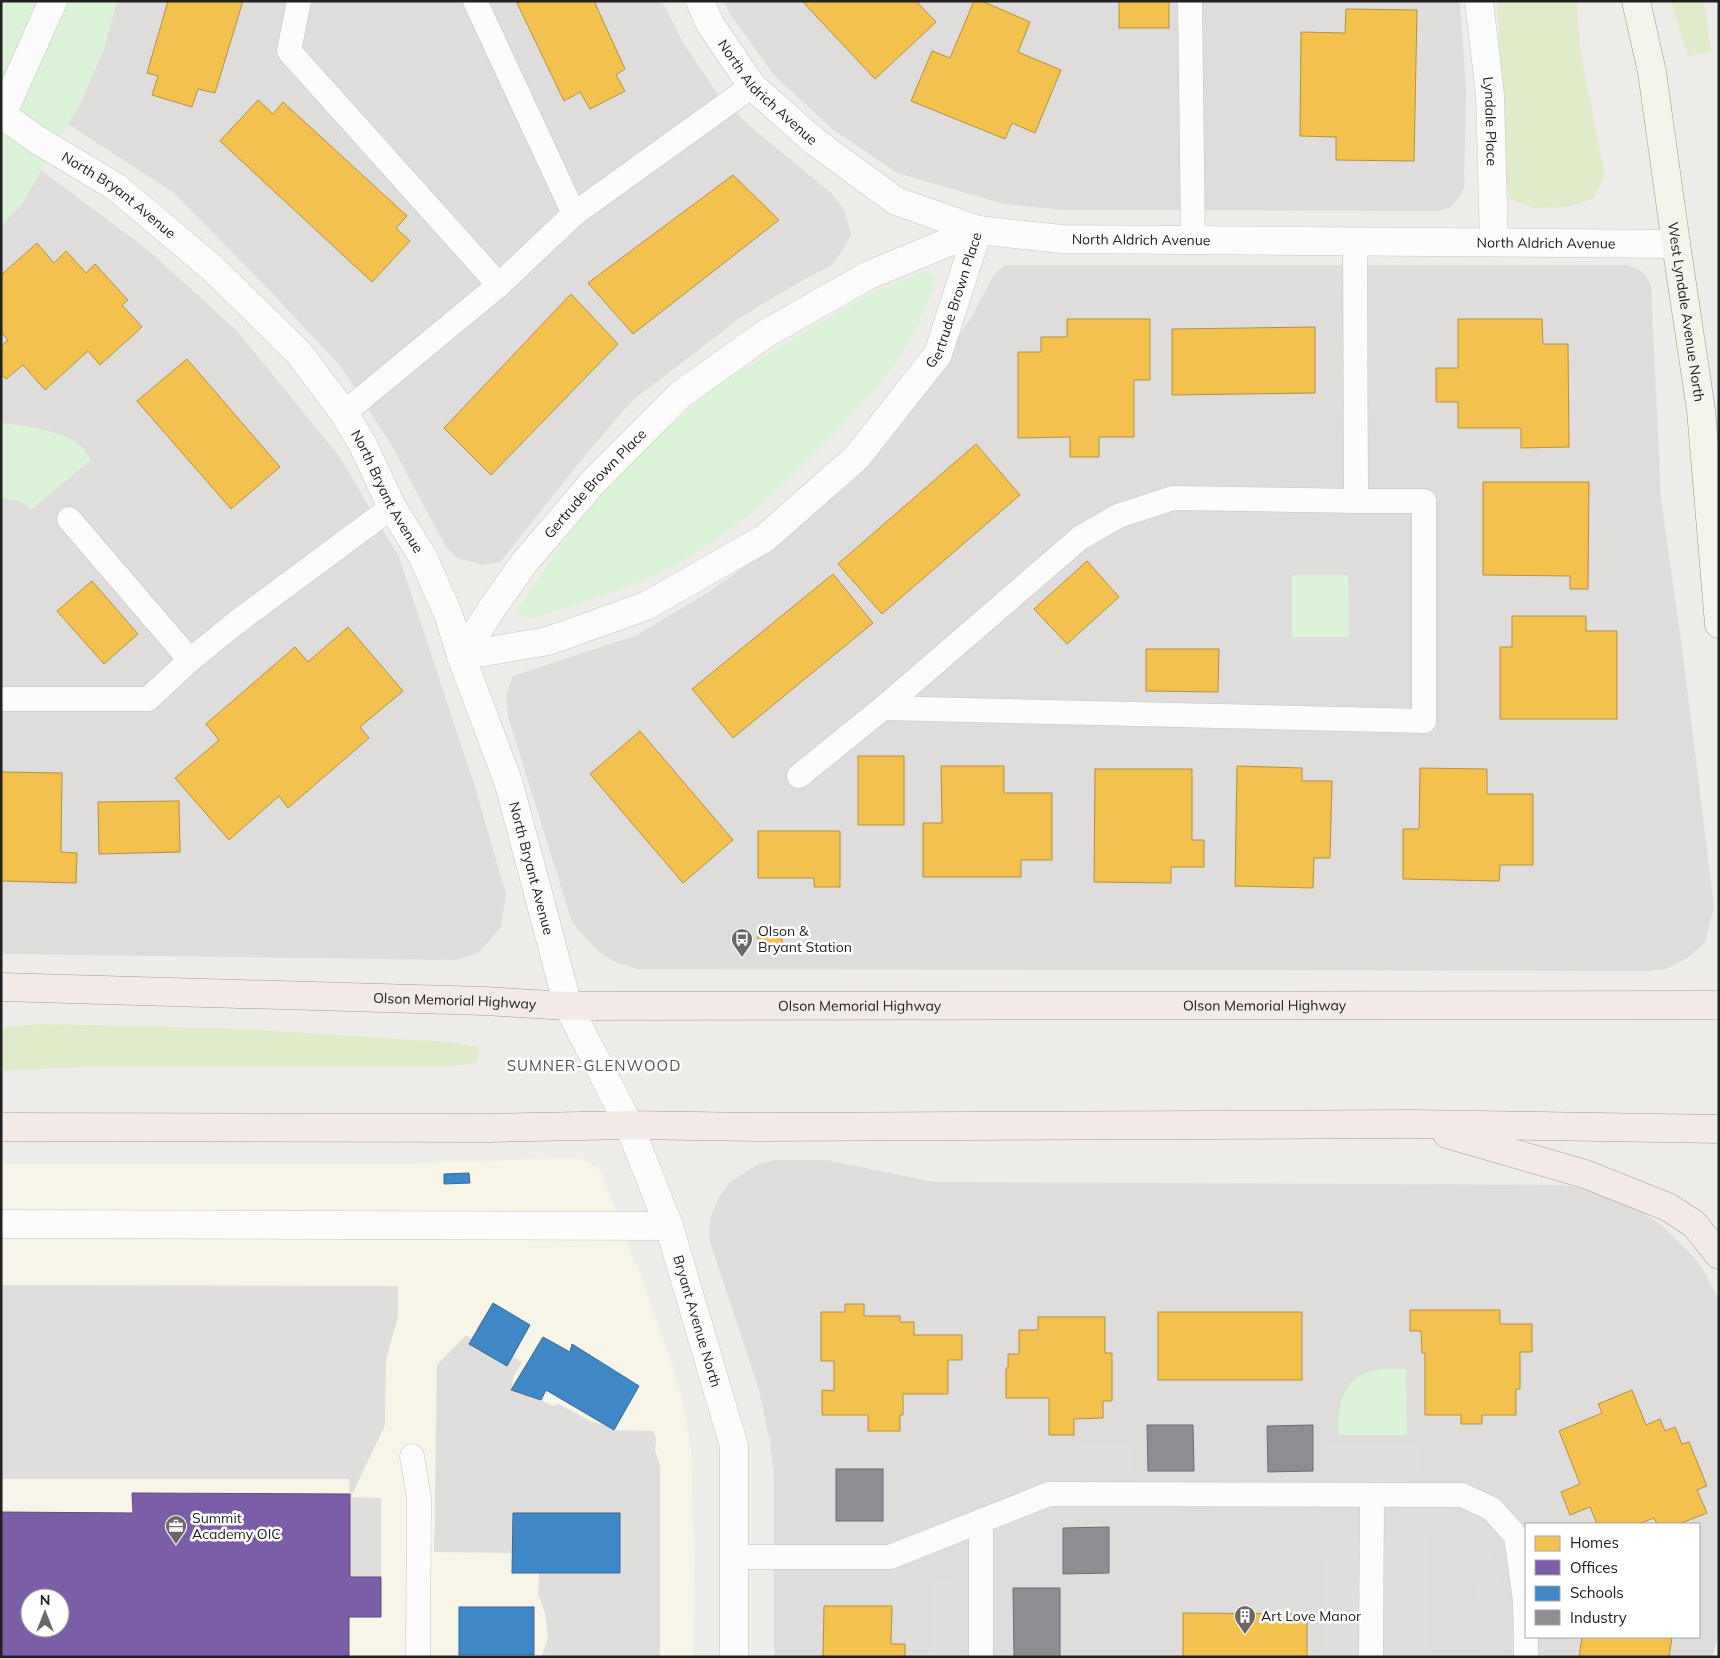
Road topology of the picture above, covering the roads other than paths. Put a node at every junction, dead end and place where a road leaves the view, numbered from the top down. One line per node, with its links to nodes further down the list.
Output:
1 (54, 1): 9 (street)
2 (299, 1): 16 (lane)
3 (475, 1): 10 (lane)
4 (700, 1): 8 (street, North Aldrich Avenue)
5 (1190, 1): 12 (lane)
6 (1479, 1): 14 (street, Lyndale Place)
7 (1636, 1): 15 (main road, West Lyndale Avenue North)
8 (752, 86): 10 (lane); 11 (street, North Aldrich Avenue)
9 (2, 116): 17 (street, North Bryant Avenue)
10 (574, 214): 16 (lane)
11 (978, 230): 12 (street, North Aldrich Avenue); 22 (street, Gertrude Brown Place); 22 (street, Gertrude Brown Place)
12 (1193, 240): 13 (street, North Aldrich Avenue)
13 (1355, 241): 14 (street, North Aldrich Avenue); 18 (lane)
14 (1494, 242): 15 (street, North Aldrich Avenue)
15 (1676, 244): 21 (main road, West Lyndale Avenue North)
16 (499, 284): 17 (lane)
17 (344, 413): 19 (street, North Bryant Avenue)
18 (1356, 501): 25 (lane); 25 (lane)
19 (392, 507): 22 (street, North Bryant Avenue); 23 (lane)
20 (69, 519): 23 (lane)
21 (1719, 624)
22 (461, 656): 29 (street, North Bryant Avenue)
23 (190, 660): 24 (lane)
24 (1, 699)
25 (882, 708): 26 (lane)
26 (799, 776)
27 (1, 987): 29 (main road, Olson Memorial Highway)
28 (1719, 1005): 29 (main road, Olson Memorial Highway)
29 (568, 1006): 31 (street, Bryant Avenue North)
30 (1412, 1124): 31 (main road); 33 (main road); 36 (main road)
31 (629, 1125): 32 (main road); 35 (street, Bryant Avenue North)
32 (1, 1127)
33 (1719, 1129)
34 (1, 1224): 35 (street)
35 (669, 1226): 40 (street, Bryant Avenue North)
36 (1719, 1255)
37 (412, 1456): 43 (lane)
38 (1372, 1495): 39 (lane); 41 (lane); 46 (lane)
39 (981, 1521): 40 (lane); 45 (lane)
40 (734, 1557): 44 (street, Bryant Avenue North)
41 (1525, 1600)
42 (1526, 1638): 47 (lane)
43 (418, 1657)
44 (734, 1657)
45 (981, 1657)
46 (1371, 1657)
47 (1526, 1657)

